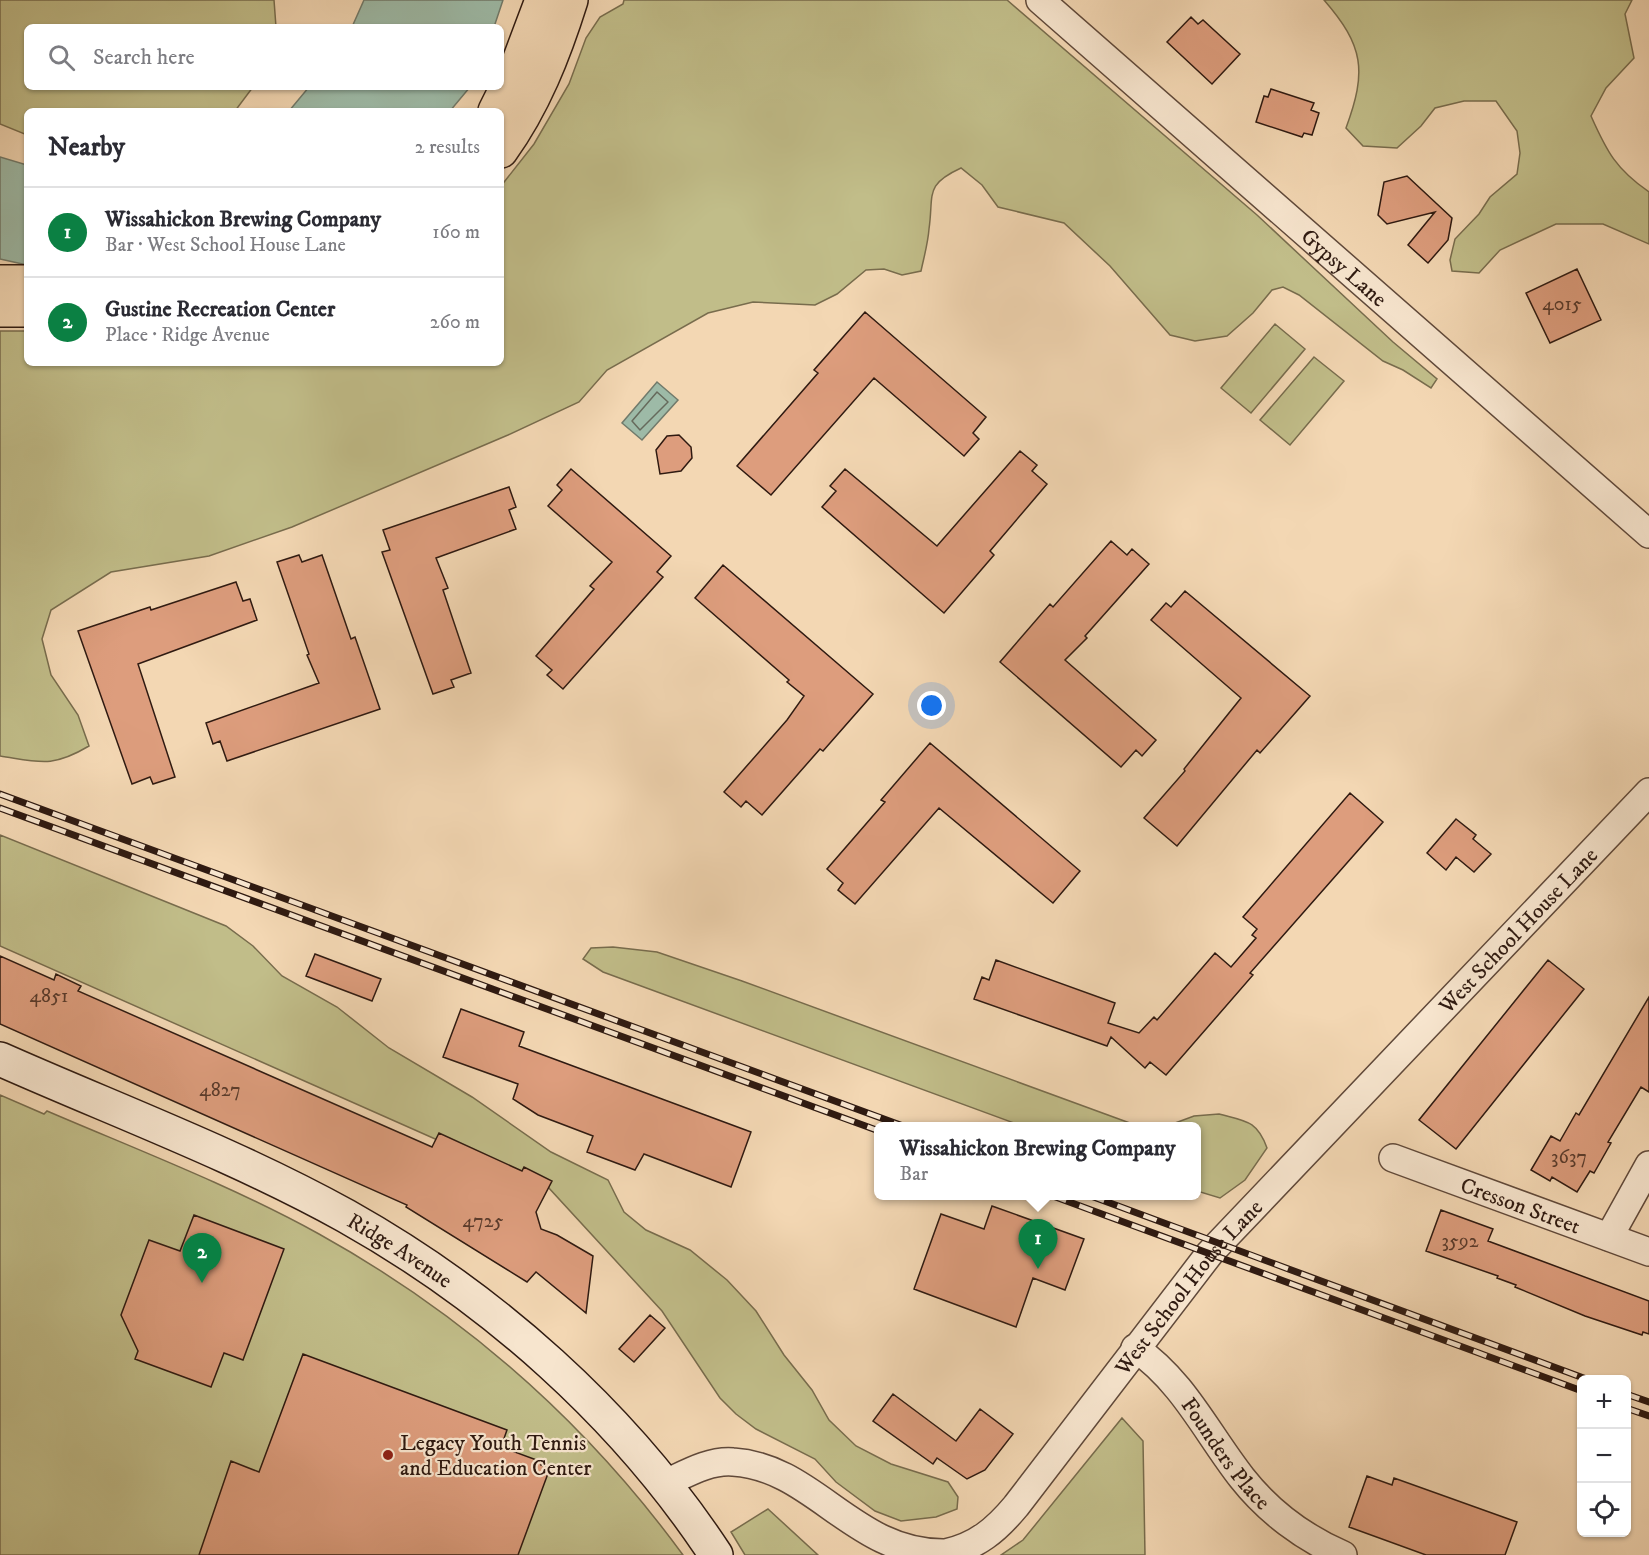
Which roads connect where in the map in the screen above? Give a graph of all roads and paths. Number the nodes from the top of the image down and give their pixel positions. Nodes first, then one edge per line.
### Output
1 (542, 0) edge
2 (571, 0) edge
3 (1040, 0) edge
4 (496, 108) edge
5 (504, 147) edge
6 (0, 282) edge
7 (24, 282) edge
8 (0, 310) edge
9 (24, 310) edge
10 (1649, 534) edge
11 (1649, 792) edge
12 (0, 1059) edge
13 (1393, 1158) dead end
14 (1649, 1165) edge
15 (1609, 1236) junction
16 (1649, 1252) edge
17 (1135, 1348) junction
18 (664, 1484) junction
19 (1330, 1553) edge
20 (716, 1555) edge

1 - 4 main road
2 - 5 main road
3 - 10 street, Gypsy Lane
6 - 7 main road
8 - 9 main road
11 - 17 street, West School House Lane
12 - 18 main road, Ridge Avenue
13 - 15 street, Cresson Street
14 - 15 street
15 - 16 street, Cresson Street
17 - 18 street, West School House Lane
17 - 19 street, Founders Place
18 - 20 main road, Ridge Avenue

